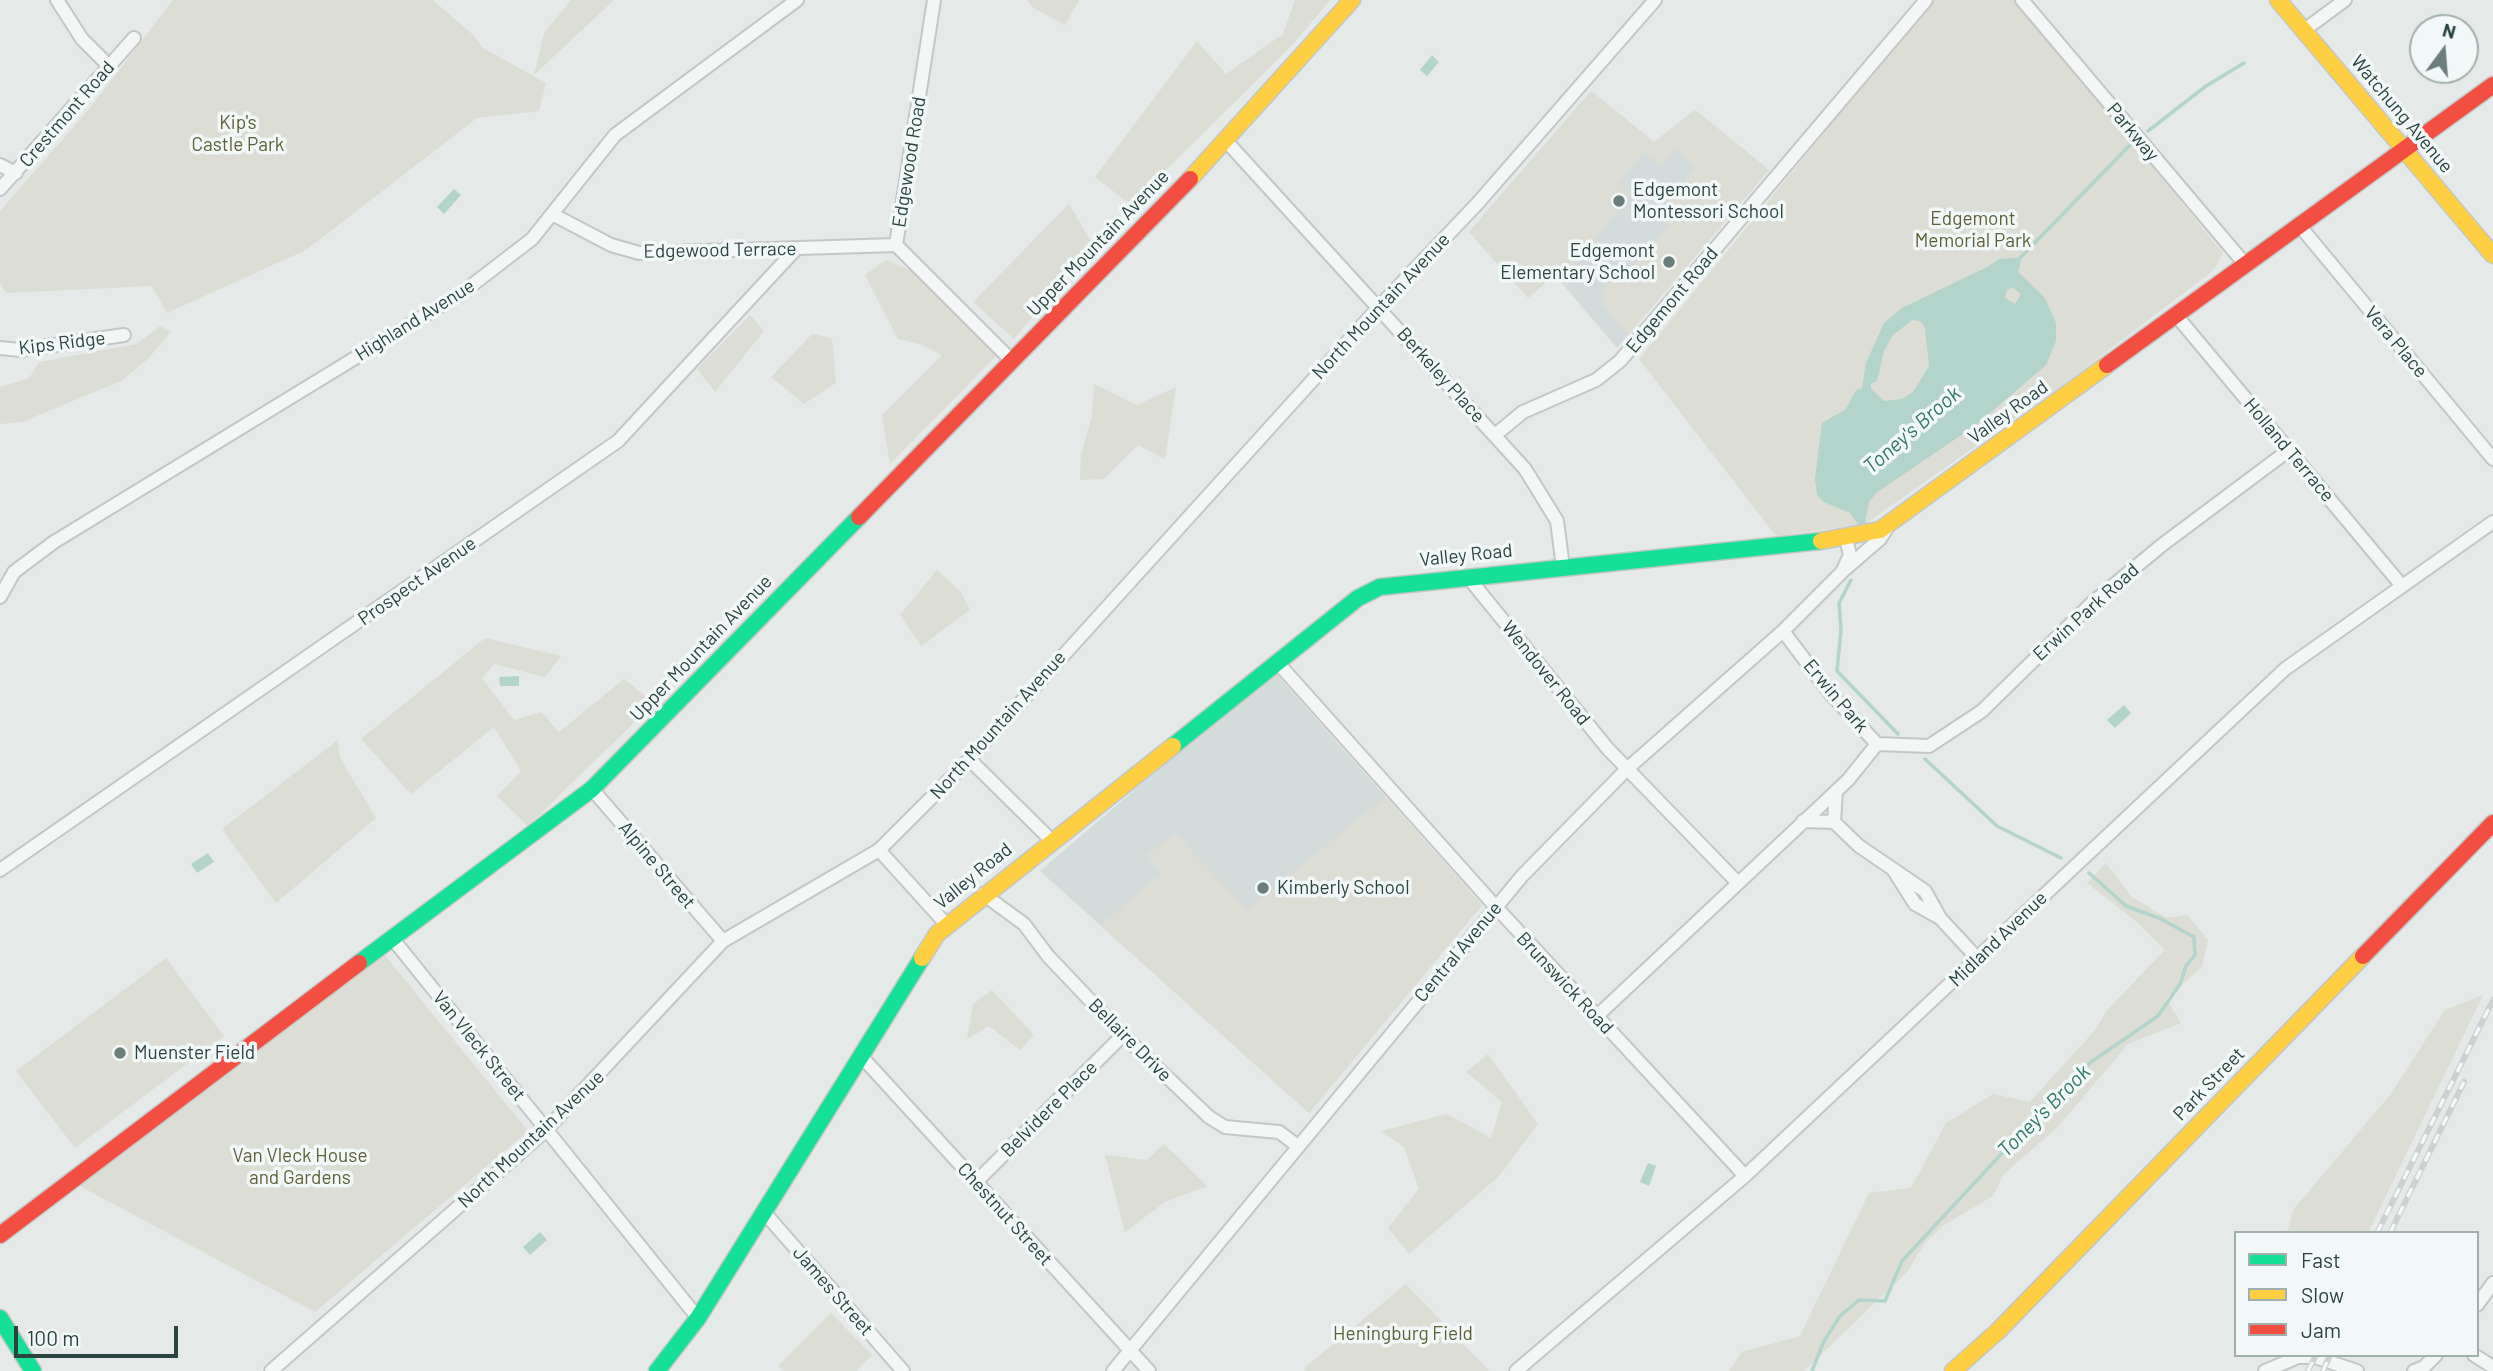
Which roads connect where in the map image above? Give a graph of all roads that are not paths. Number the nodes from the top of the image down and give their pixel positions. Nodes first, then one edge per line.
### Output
1 (57, 0) edge
2 (797, 0) edge
3 (934, 0) edge
4 (1352, 0) edge
5 (1655, 0) edge
6 (1926, 0) edge
7 (2022, 0) edge
8 (2278, 0) edge
9 (2344, 0) edge
10 (2303, 31) junction
11 (134, 38) dead end
12 (110, 66) junction
13 (2493, 85) edge
14 (1227, 142) junction
15 (2405, 148) junction
16 (0, 165) edge
17 (16, 173) junction
18 (0, 190) edge
19 (552, 214) junction
20 (2299, 225) junction
21 (896, 245) junction
22 (796, 249) junction
23 (2493, 256) edge
24 (2244, 263) junction
25 (1378, 307) junction
26 (2175, 314) junction
27 (124, 335) dead end
28 (0, 348) edge
29 (1012, 361) junction
30 (1495, 435) junction
31 (2289, 450) junction
32 (2493, 459) edge
33 (2493, 522) edge
34 (1888, 526) junction
35 (1846, 539) junction
36 (1563, 566) junction
37 (1843, 571) junction
38 (1467, 576) junction
39 (2402, 586) junction
40 (0, 597) edge
41 (1783, 631) junction
42 (1277, 662) junction
43 (1877, 744) junction
44 (969, 759) junction
45 (1627, 769) junction
46 (592, 789) junction
47 (1836, 791) junction
48 (1803, 821) junction
49 (1834, 822) junction
50 (2493, 823) edge
51 (1051, 840) junction
52 (879, 850) junction
53 (0, 870) edge
54 (1738, 883) junction
55 (984, 894) junction
56 (1495, 906) junction
57 (946, 924) junction
58 (392, 938) junction
59 (723, 941) junction
60 (1978, 959) junction
61 (1597, 1016) junction
62 (1123, 1035) junction
63 (861, 1056) junction
64 (546, 1130) junction
65 (1298, 1146) junction
66 (1745, 1176) junction
67 (976, 1182) junction
68 (763, 1210) junction
69 (0, 1236) edge
70 (2493, 1283) edge
71 (2479, 1302) edge
72 (0, 1318) edge
73 (698, 1318) junction
74 (1129, 1350) junction
75 (2434, 1357) edge
76 (2477, 1357) edge
77 (2493, 1367) edge
78 (2352, 1370) edge
79 (33, 1371) edge
80 (271, 1371) edge
81 (657, 1371) edge
82 (904, 1371) edge
83 (1113, 1371) edge
84 (1149, 1371) edge
85 (1516, 1371) edge
86 (1953, 1371) edge
87 (2265, 1371) edge
88 (2414, 1371) edge

1 - 12 street
2 - 19 street, Highland Avenue
3 - 21 street, Edgewood Road
4 - 14 street, Upper Mountain Avenue
5 - 25 street, North Mountain Avenue
6 - 30 street, Edgemont Road
7 - 24 street, Parkway
8 - 10 street, Watchung Avenue
9 - 10 street
10 - 15 street, Watchung Avenue
11 - 12 street, Crestmont Road
12 - 17 street, Crestmont Road
13 - 15 street, Valley Road
14 - 25 street, Berkeley Place
14 - 29 street, Upper Mountain Avenue
15 - 20 street, Valley Road
15 - 23 street, Watchung Avenue
16 - 17 street
17 - 18 street, Crestmont Road
19 - 22 street, Edgewood Terrace
19 - 40 street, Highland Avenue
20 - 24 street, Valley Road
20 - 32 street, Vera Place
21 - 22 street, Edgewood Terrace
21 - 29 street, Edgewood Road
22 - 53 street, Prospect Avenue
24 - 26 street, Valley Road
25 - 30 street, Berkeley Place
25 - 44 street, North Mountain Avenue
26 - 31 street, Holland Terrace
26 - 34 street, Valley Road
27 - 28 street, Kips Ridge
29 - 46 street, Upper Mountain Avenue
30 - 36 street, Berkeley Place
31 - 39 street, Holland Terrace
31 - 43 street, Erwin Park Road
33 - 39 street, Midland Avenue
34 - 35 street, Valley Road
34 - 37 street, Central Avenue
35 - 36 street, Valley Road
35 - 37 street
36 - 38 street, Valley Road
37 - 41 street, Central Avenue
38 - 42 street, Valley Road
38 - 45 street, Wendover Road
39 - 60 street, Midland Avenue
41 - 43 street, Erwin Park
41 - 45 street, Central Avenue
42 - 51 street, Valley Road
42 - 56 street, Brunswick Road
43 - 47 street, Erwin Park
44 - 51 street
44 - 52 street, North Mountain Avenue
45 - 54 street
45 - 56 street, Central Avenue
46 - 58 street, Upper Mountain Avenue
46 - 59 street, Alpine Street
47 - 48 street, Erwin Park
47 - 49 street
48 - 49 street
48 - 54 street, Erwin Park
49 - 60 street
50 - 86 street, Park Street
51 - 55 street, Valley Road
52 - 57 street
52 - 59 street, North Mountain Avenue
54 - 61 street, Erwin Park
55 - 57 street, Valley Road
55 - 62 street, Bellaire Drive
56 - 61 street, Brunswick Road
56 - 65 street, Central Avenue
57 - 63 street, Valley Road
58 - 64 street, Van Vleck Street
58 - 69 street, Upper Mountain Avenue
59 - 64 street, North Mountain Avenue
60 - 66 street, Midland Avenue
61 - 66 street, Brunswick Road
62 - 65 street, Bellaire Drive
62 - 67 street, Belvidere Place
63 - 67 street, Chestnut Street
63 - 68 street, Valley Road
64 - 73 street, Van Vleck Street
64 - 80 street, North Mountain Avenue
65 - 74 street, Central Avenue
66 - 85 street, Midland Avenue
67 - 74 street, Chestnut Street
68 - 73 street, Valley Road
68 - 82 street, James Street
70 - 71 street
72 - 79 street
73 - 81 street, Valley Road
74 - 83 street, Central Avenue
74 - 84 street, Chestnut Street
75 - 88 street
76 - 77 street
78 - 87 street

